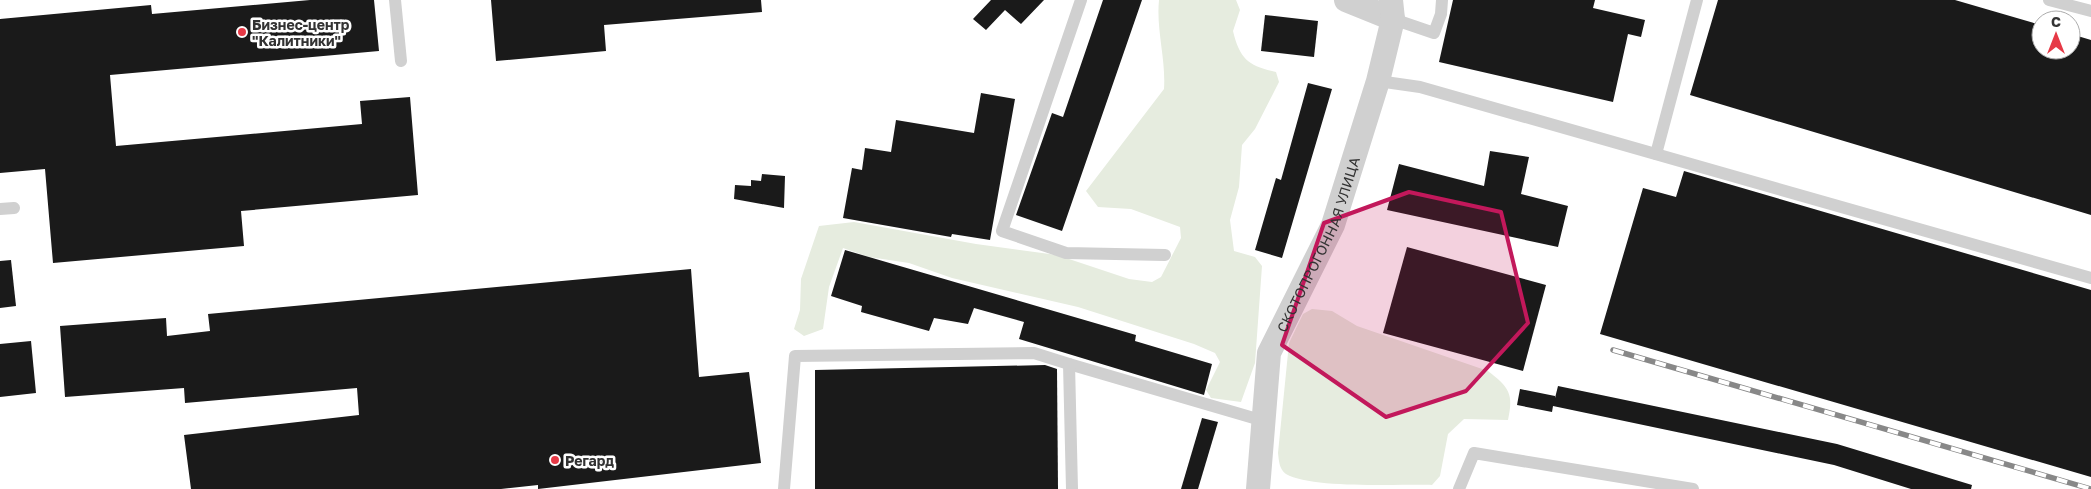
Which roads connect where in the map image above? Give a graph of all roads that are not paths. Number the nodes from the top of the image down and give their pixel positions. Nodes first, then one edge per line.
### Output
1 (395, 0) edge
2 (1081, 0) edge
3 (1346, 0) edge
4 (1442, 0) edge
5 (1697, 0) edge
6 (2049, 0) edge
7 (1392, 9) edge
8 (2091, 11) edge
9 (401, 61) dead end
10 (1378, 81) junction
11 (1656, 154) junction
12 (14, 208) dead end
13 (0, 209) edge
14 (1165, 255) dead end
15 (2091, 278) edge
16 (1069, 364) junction
17 (1264, 421) junction
18 (778, 489) edge
19 (784, 489) edge
20 (1072, 489) edge
21 (1258, 489) edge
22 (1459, 489) edge
23 (1693, 489) edge

1 - 9 lane
2 - 14 lane
3 - 7 street
4 - 7 lane
5 - 11 lane
6 - 8 lane
7 - 10 street, СКОТОПРОГОННАЯ УЛИЦА
10 - 11 lane
10 - 17 street, СКОТОПРОГОННАЯ УЛИЦА
11 - 15 lane
12 - 13 lane
16 - 17 lane
16 - 19 lane
16 - 20 lane
17 - 21 street, СКОТОПРОГОННАЯ УЛИЦА
18 - 19 lane
22 - 23 lane

